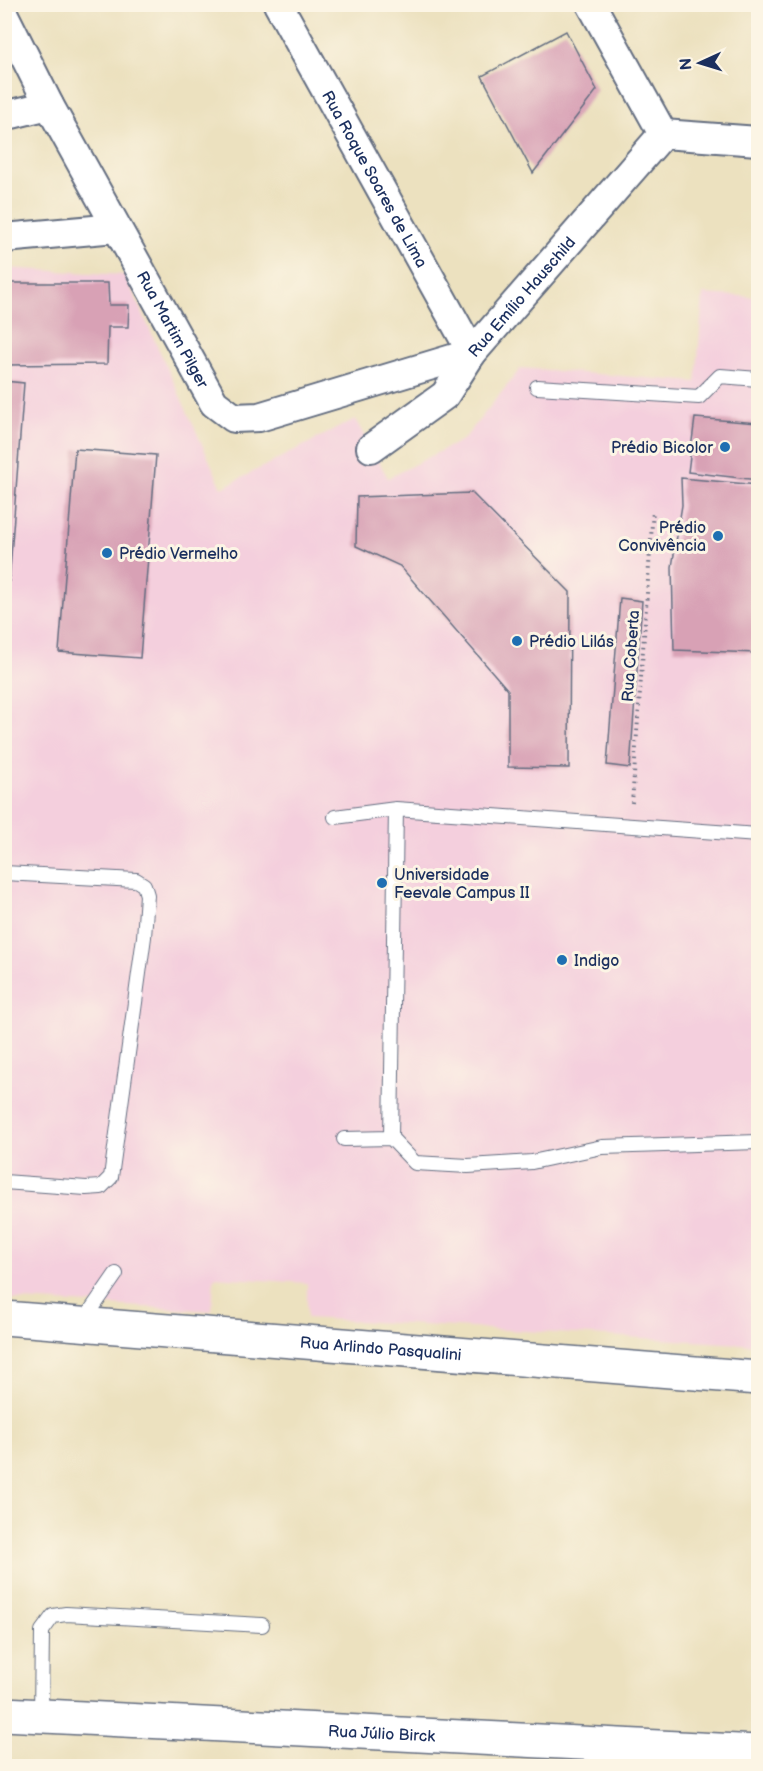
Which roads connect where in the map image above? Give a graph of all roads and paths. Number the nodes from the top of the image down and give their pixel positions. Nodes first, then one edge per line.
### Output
1 (278, 4) edge
2 (591, 4) edge
3 (4, 15) edge
4 (49, 105) junction
5 (4, 116) edge
6 (663, 134) junction
7 (759, 141) edge
8 (116, 228) junction
9 (4, 238) edge
10 (472, 353) junction
11 (759, 379) edge
12 (537, 387) dead end
13 (371, 448) dead end
14 (653, 510) dead end
15 (632, 803) dead end
16 (396, 809) junction
17 (335, 817) dead end
18 (759, 835) edge
19 (4, 873) edge
20 (391, 1138) junction
21 (344, 1139) dead end
22 (759, 1142) edge
23 (4, 1182) edge
24 (116, 1274) dead end
25 (4, 1318) edge
26 (82, 1323) junction
27 (759, 1378) edge
28 (262, 1625) dead end
29 (4, 1714) edge
30 (41, 1716) junction
31 (759, 1752) edge

1 - 10 street, Rua Roque Soares de Lima
2 - 6 street
3 - 4 street, Rua Martim Pilger
4 - 5 street
4 - 8 street, Rua Martim Pilger
6 - 7 street
6 - 10 street, Rua Emílio Hauschild
8 - 9 street
8 - 10 street, Rua Martim Pilger
10 - 13 street, Rua Emílio Hauschild
11 - 12 lane
14 - 15 path, Rua Coberta
16 - 17 lane
16 - 18 lane
16 - 20 lane
19 - 23 lane
20 - 21 lane
20 - 22 lane
24 - 26 lane
25 - 26 street, Rua Arlindo Pasqualini
26 - 27 street, Rua Arlindo Pasqualini
28 - 30 lane
29 - 30 street, Rua Júlio Birck
30 - 31 street, Rua Júlio Birck

